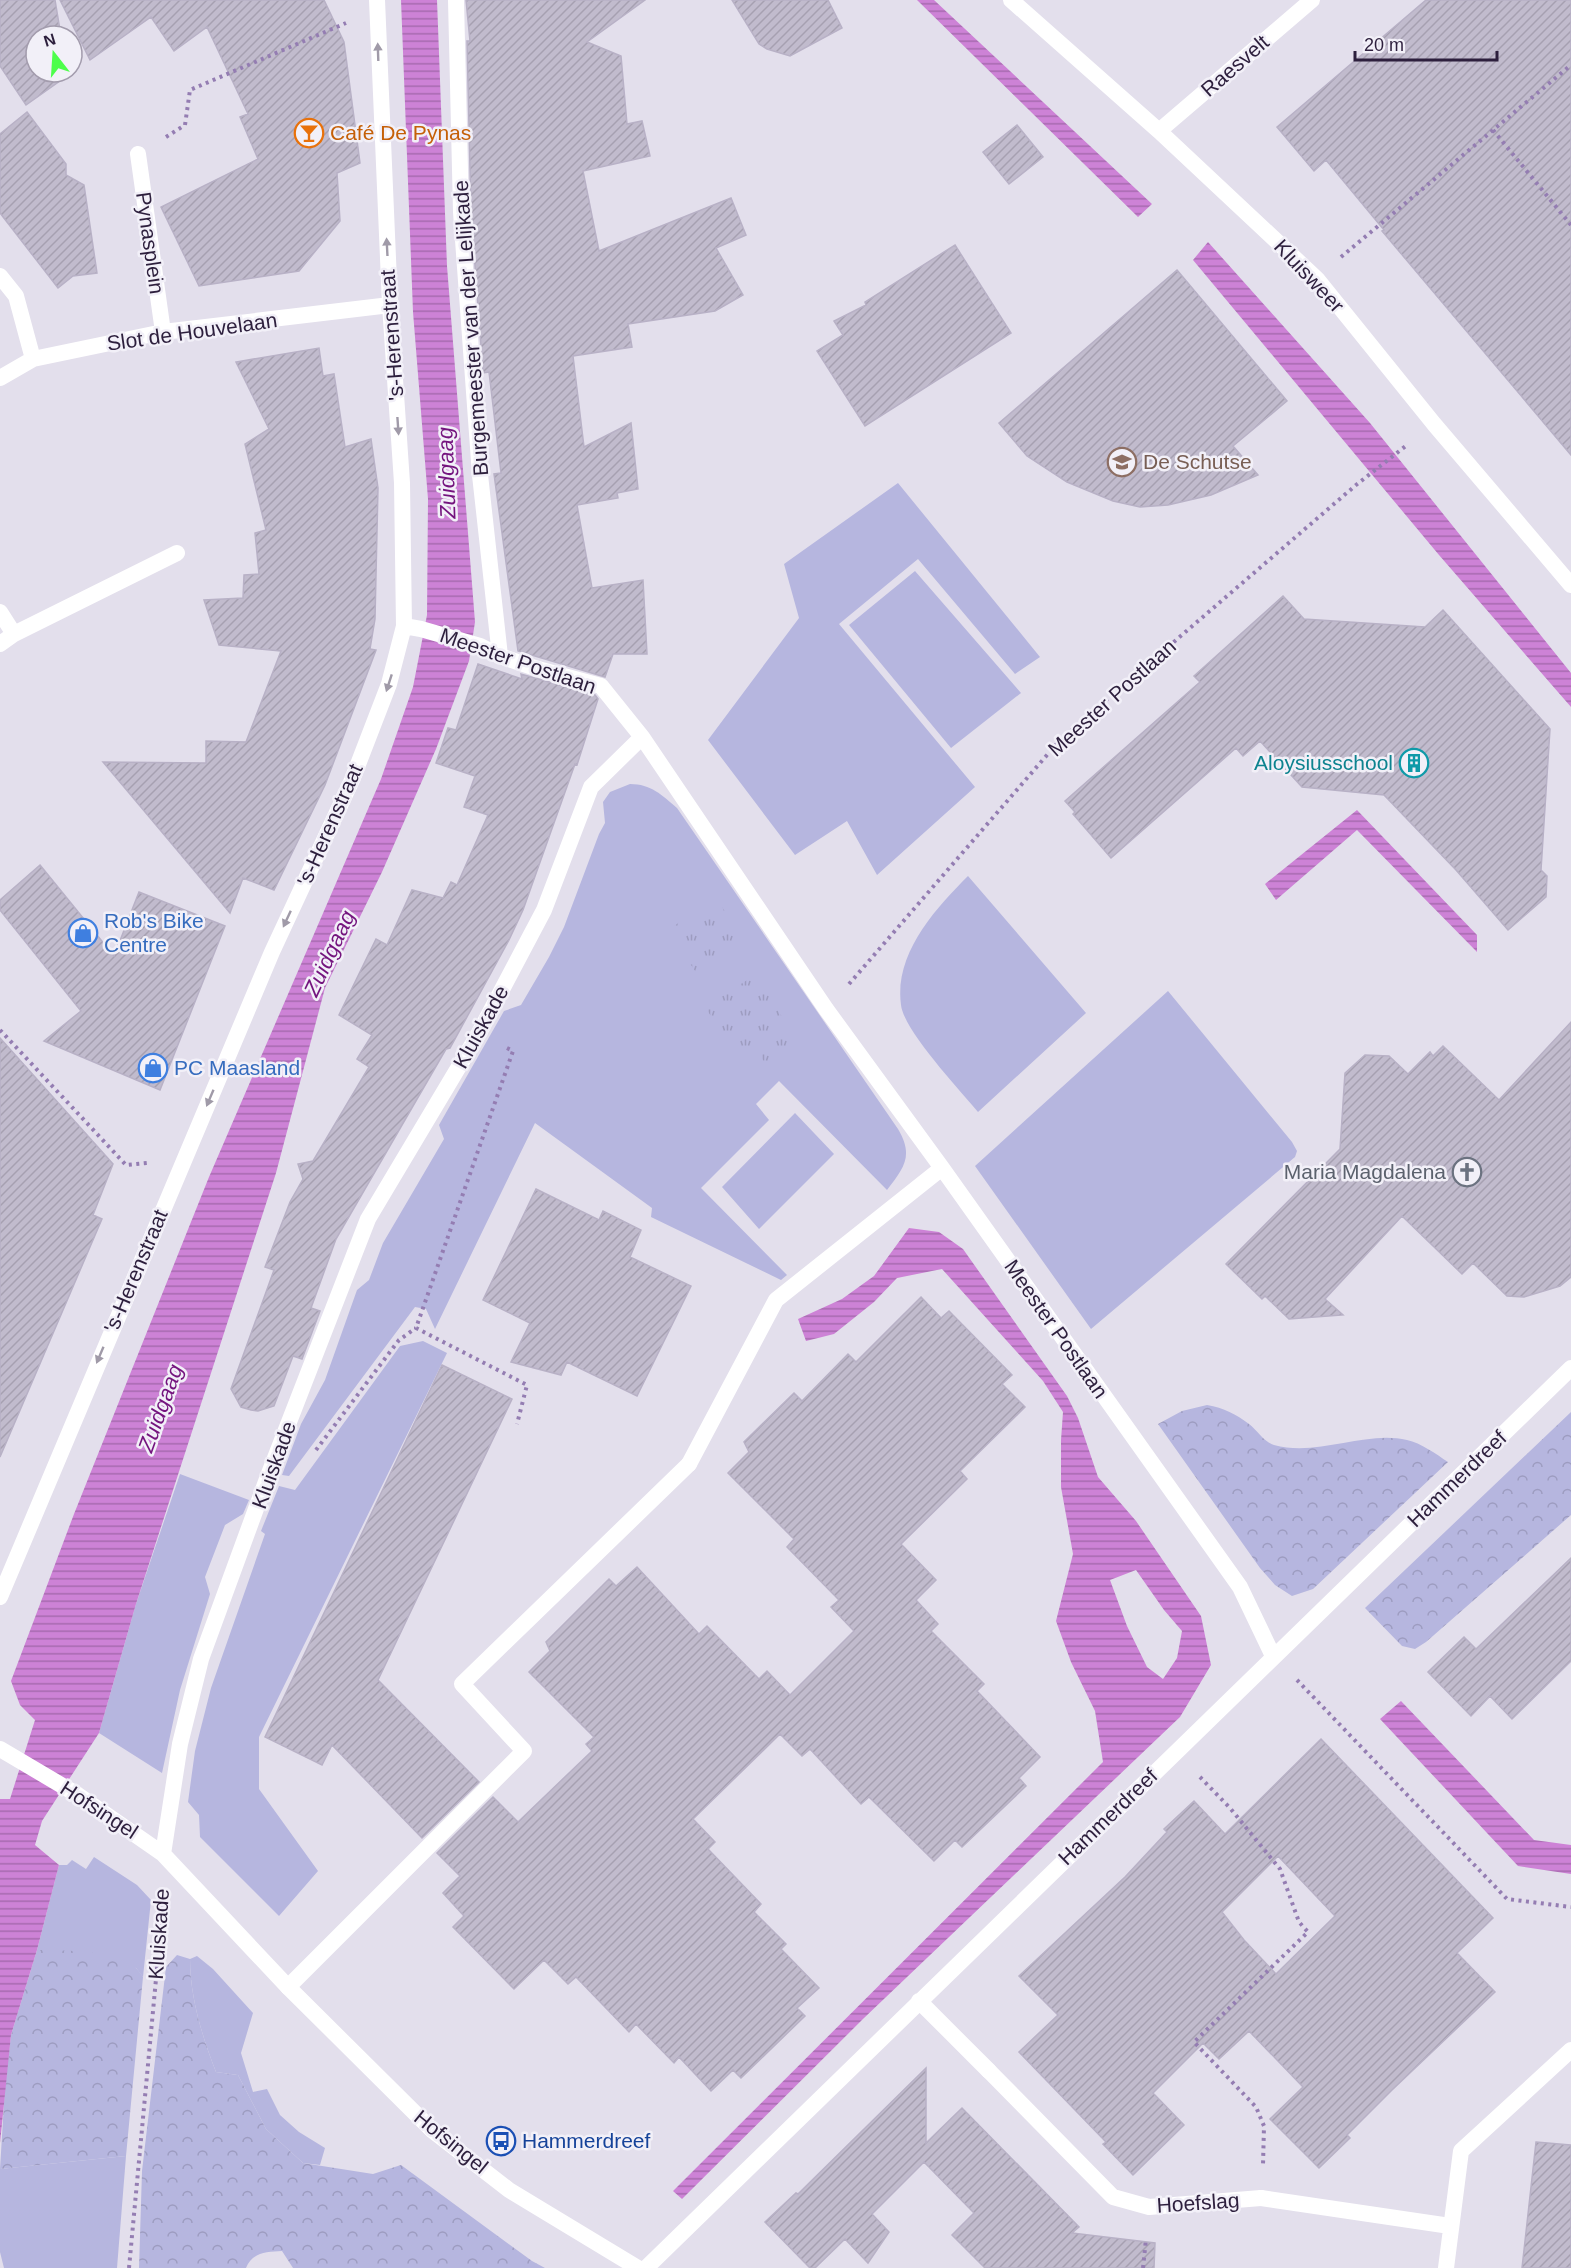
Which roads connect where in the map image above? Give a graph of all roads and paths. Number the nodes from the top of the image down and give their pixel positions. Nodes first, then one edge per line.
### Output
1 (456, 0) edge
2 (1011, 0) edge
3 (1312, 0) edge
4 (377, 5) edge
5 (1571, 65) edge
6 (1493, 130) junction
7 (1159, 131) junction
8 (138, 154) joint
9 (1571, 225) edge
10 (0, 276) edge
11 (1317, 279) junction
12 (390, 305) junction
13 (163, 332) junction
14 (33, 359) junction
15 (0, 378) edge
16 (1434, 424) junction
17 (177, 553) dead end
18 (1571, 585) edge
19 (0, 612) edge
20 (412, 627) junction
21 (14, 634) junction
22 (0, 644) edge
23 (500, 656) junction
24 (642, 737) junction
25 (826, 1009) junction
26 (0, 1030) edge
27 (513, 1051) dead end
28 (185, 1157) junction
29 (942, 1168) junction
30 (416, 1328) junction
31 (1571, 1368) edge
32 (517, 1424) dead end
33 (314, 1453) dead end
34 (0, 1597) edge
35 (1273, 1656) junction
36 (0, 1749) edge
37 (1174, 1752) junction
38 (163, 1854) junction
39 (1571, 1907) edge
40 (288, 1987) junction
41 (920, 2001) junction
42 (1571, 2050) edge
43 (1262, 2198) junction
44 (1450, 2226) junction
45 (129, 2268) edge
46 (638, 2268) edge
47 (646, 2268) edge
48 (1446, 2268) edge

1 - 23 street, Burgemeester van der Lelijkade
2 - 7 street, Kluisweer
3 - 7 street, Raesvelt
4 - 8 path
12 -> 4 street, 's-Herenstraat
5 - 6 path
6 - 9 path
6 - 11 path
7 - 11 street, Kluisweer
8 - 13 street, Pynasplein
10 - 14 street
11 - 16 street, Kluisweer
12 - 13 street, Slot de Houvelaan
12 -> 20 street, 's-Herenstraat
13 - 14 street, Slot de Houvelaan
14 - 15 street, Slot de Houvelaan
16 - 18 street, Kluisweer
16 - 25 path, Meester Postlaan
17 - 21 street
19 - 21 street
20 - 23 street, Meester Postlaan
20 -> 28 street, 's-Herenstraat
21 - 22 street
23 - 24 street, Meester Postlaan
24 - 25 street, Meester Postlaan
24 - 38 street, Kluiskade
25 - 29 street, Meester Postlaan
26 - 28 path
27 - 30 path
28 -> 34 street, 's-Herenstraat
29 - 35 street, Meester Postlaan
29 - 40 street
30 - 32 path
30 - 33 path
31 - 35 street, Hammerdreef
35 - 37 street, Hammerdreef
35 - 39 path
36 - 38 street, Hofsingel
37 - 41 street, Hammerdreef
37 - 43 path
38 - 40 street, Hofsingel
38 - 45 path, Kluiskade
40 - 46 street, Hofsingel
41 - 43 street, Hoefslag
41 - 47 street, Hammerdreef
42 - 44 street
43 - 44 street, Hoefslag
44 - 48 street

